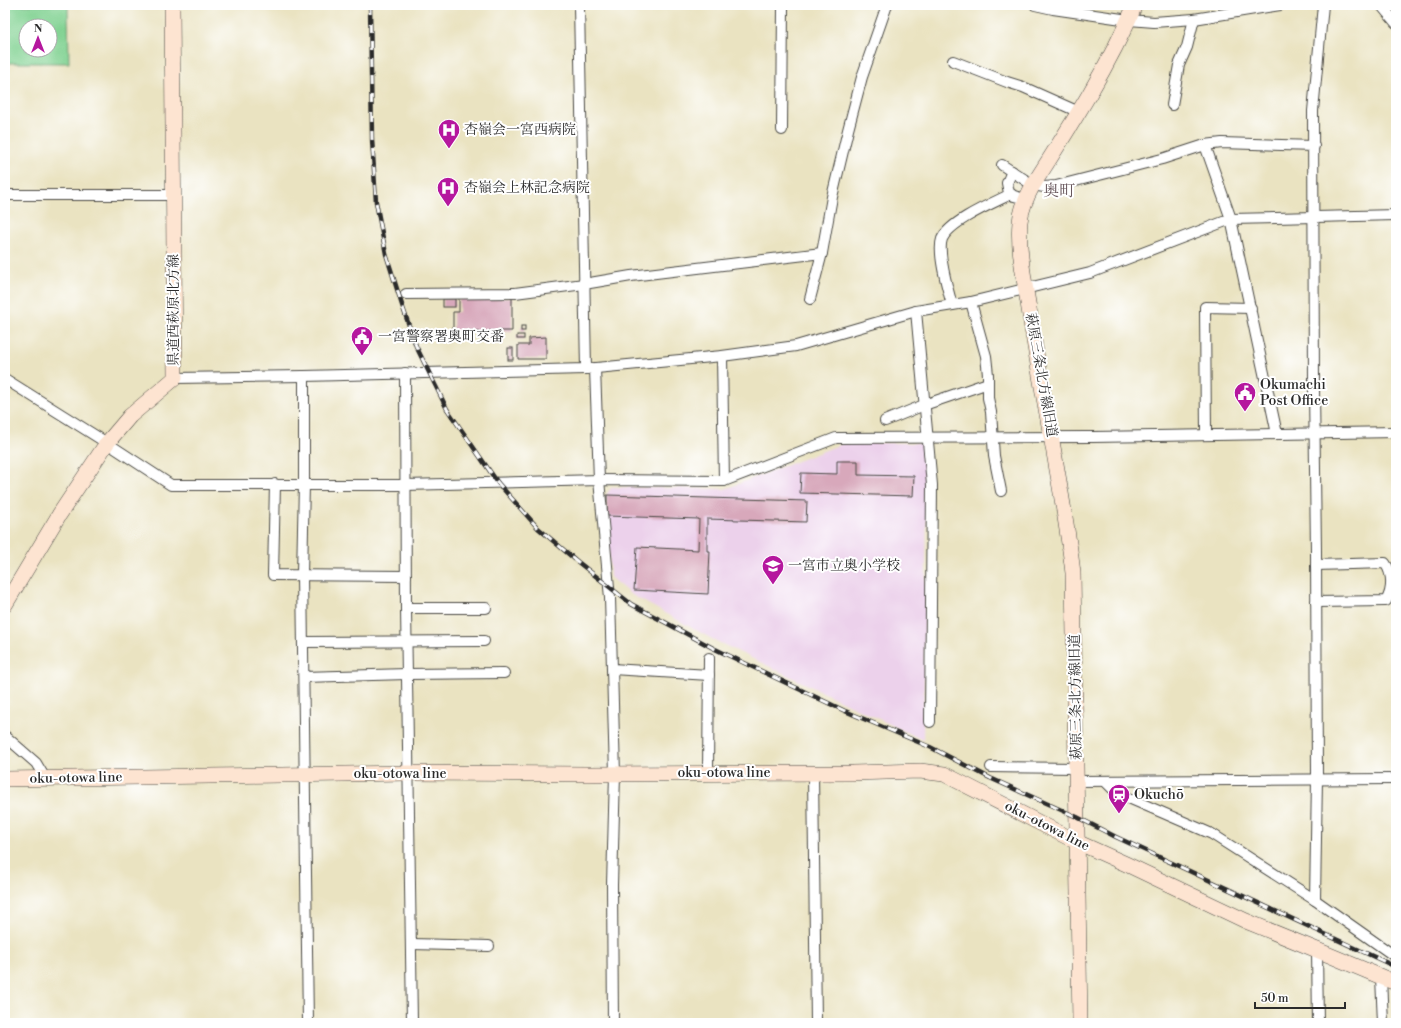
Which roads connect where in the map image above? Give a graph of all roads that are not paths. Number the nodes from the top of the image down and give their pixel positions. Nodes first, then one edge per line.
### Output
1 (172, 5) edge
2 (579, 5) edge
3 (783, 5) edge
4 (887, 5) edge
5 (1035, 5) edge
6 (1135, 5) edge
7 (1280, 5) edge
8 (1323, 5) edge
9 (1381, 5) edge
10 (1223, 9) edge
11 (1194, 18) junction
12 (1129, 20) junction
13 (1396, 24) edge
14 (953, 61) dead end
15 (1172, 105) dead end
16 (1079, 112) junction
17 (782, 130) dead end
18 (1205, 145) junction
19 (1314, 146) junction
20 (1002, 165) dead end
21 (1012, 171) junction
22 (1033, 185) junction
23 (1010, 194) junction
24 (5, 195) edge
25 (174, 195) junction
26 (1026, 199) junction
27 (1396, 215) edge
28 (1313, 217) junction
29 (1232, 219) junction
30 (822, 254) junction
31 (584, 284) junction
32 (1026, 289) junction
33 (406, 294) dead end
34 (810, 300) dead end
35 (970, 302) junction
36 (952, 305) junction
37 (1251, 308) junction
38 (916, 311) junction
39 (722, 356) junction
40 (591, 368) junction
41 (405, 373) junction
42 (304, 376) junction
43 (175, 378) junction
44 (5, 379) edge
45 (988, 383) junction
46 (924, 405) junction
47 (885, 422) dead end
48 (1396, 432) edge
49 (1315, 433) junction
50 (1206, 434) junction
51 (1277, 434) junction
52 (1051, 437) junction
53 (928, 438) junction
54 (993, 438) junction
55 (107, 443) junction
56 (599, 480) junction
57 (724, 481) junction
58 (275, 484) junction
59 (304, 484) junction
60 (405, 485) junction
61 (1001, 491) dead end
62 (1316, 565) junction
63 (302, 575) junction
64 (406, 576) junction
65 (1316, 602) junction
66 (5, 605) edge
67 (406, 608) junction
68 (486, 608) dead end
69 (407, 641) junction
70 (484, 641) dead end
71 (303, 642) junction
72 (709, 658) dead end
73 (612, 669) junction
74 (504, 672) dead end
75 (407, 674) junction
76 (709, 675) junction
77 (304, 677) junction
78 (930, 722) dead end
79 (5, 736) edge
80 (991, 767) dead end
81 (409, 773) junction
82 (708, 773) junction
83 (813, 773) junction
84 (615, 774) junction
85 (1076, 774) junction
86 (305, 775) junction
87 (45, 778) junction
88 (1317, 778) junction
89 (5, 779) edge
90 (1396, 779) edge
91 (1105, 780) junction
92 (1077, 842) junction
93 (1315, 900) junction
94 (412, 944) junction
95 (489, 946) dead end
96 (1317, 950) junction
97 (1396, 957) edge
98 (1381, 977) junction
99 (1396, 983) edge
100 (308, 1023) edge
101 (412, 1023) edge
102 (613, 1023) edge
103 (816, 1023) edge
104 (1080, 1023) edge
105 (1318, 1023) edge
106 (1383, 1023) edge

1 - 25 main road, 県道西萩原北方線
2 - 31 street
3 - 17 street
4 - 30 street
5 - 12 street
6 - 12 main road, 萩原三条北方線旧道
7 - 10 street
8 - 19 street
9 - 13 street
10 - 11 street
11 - 12 street
11 - 15 street
12 - 16 main road, 萩原三条北方線旧道
14 - 16 street
16 - 22 main road, 萩原三条北方線旧道
18 - 19 street
18 - 22 street
18 - 29 street
19 - 28 street
20 - 21 street
21 - 22 street
21 - 23 street
22 - 26 main road, 萩原三条北方線旧道
23 - 26 street
23 - 36 street
24 - 25 street
25 - 43 main road, 県道西萩原北方線
26 - 32 main road, 萩原三条北方線旧道
27 - 28 street
28 - 29 street
28 - 49 street
29 - 32 street
29 - 37 street
30 - 31 street
30 - 34 street
31 - 33 street
31 - 40 street
32 - 35 street
32 - 52 main road, 萩原三条北方線旧道
35 - 36 street
35 - 45 street
36 - 38 street
37 - 50 street
37 - 51 street
38 - 39 street
38 - 46 street
39 - 40 street
39 - 57 street
40 - 41 street
40 - 56 street
41 - 42 street
41 - 60 street
42 - 43 street
42 - 59 street
43 - 55 main road, 県道西萩原北方線
44 - 55 street
45 - 46 street
45 - 54 street
46 - 47 street
46 - 53 street
48 - 49 street
49 - 51 street
49 - 62 street
50 - 51 street
50 - 52 street
52 - 54 street
52 - 85 main road, 萩原三条北方線旧道
53 - 54 street
53 - 57 street
53 - 78 street
54 - 61 street
55 - 58 street
55 - 66 main road, 県道西萩原北方線
56 - 57 street
56 - 60 street
56 - 73 street
58 - 59 street
58 - 63 street
59 - 60 street
59 - 63 street
60 - 64 street
62 - 65 street
62 - 65 street
63 - 64 street
63 - 71 street
64 - 67 street
65 - 88 street
67 - 68 street
67 - 69 street
69 - 70 street
69 - 71 street
69 - 75 street
71 - 77 street
72 - 76 street
73 - 76 street
73 - 84 street
74 - 75 street
75 - 77 street
75 - 81 street
76 - 82 street
77 - 86 street
79 - 87 street
80 - 85 street
81 - 84 main road, oku-otowa line
81 - 86 main road, oku-otowa line
81 - 94 street
82 - 83 main road, oku-otowa line
82 - 84 main road, oku-otowa line
83 - 92 main road, oku-otowa line
83 - 103 street
84 - 102 street
85 - 91 street
85 - 92 main road, 萩原三条北方線旧道
86 - 87 main road, oku-otowa line
86 - 100 street
87 - 89 main road, oku-otowa line
88 - 90 street
88 - 91 street
88 - 93 street
91 - 93 street
92 - 96 main road, oku-otowa line
92 - 104 main road, 萩原三条北方線旧道
93 - 97 street
94 - 95 street
94 - 101 street
96 - 98 main road, oku-otowa line
96 - 105 street
98 - 99 main road, oku-otowa line
98 - 106 street

